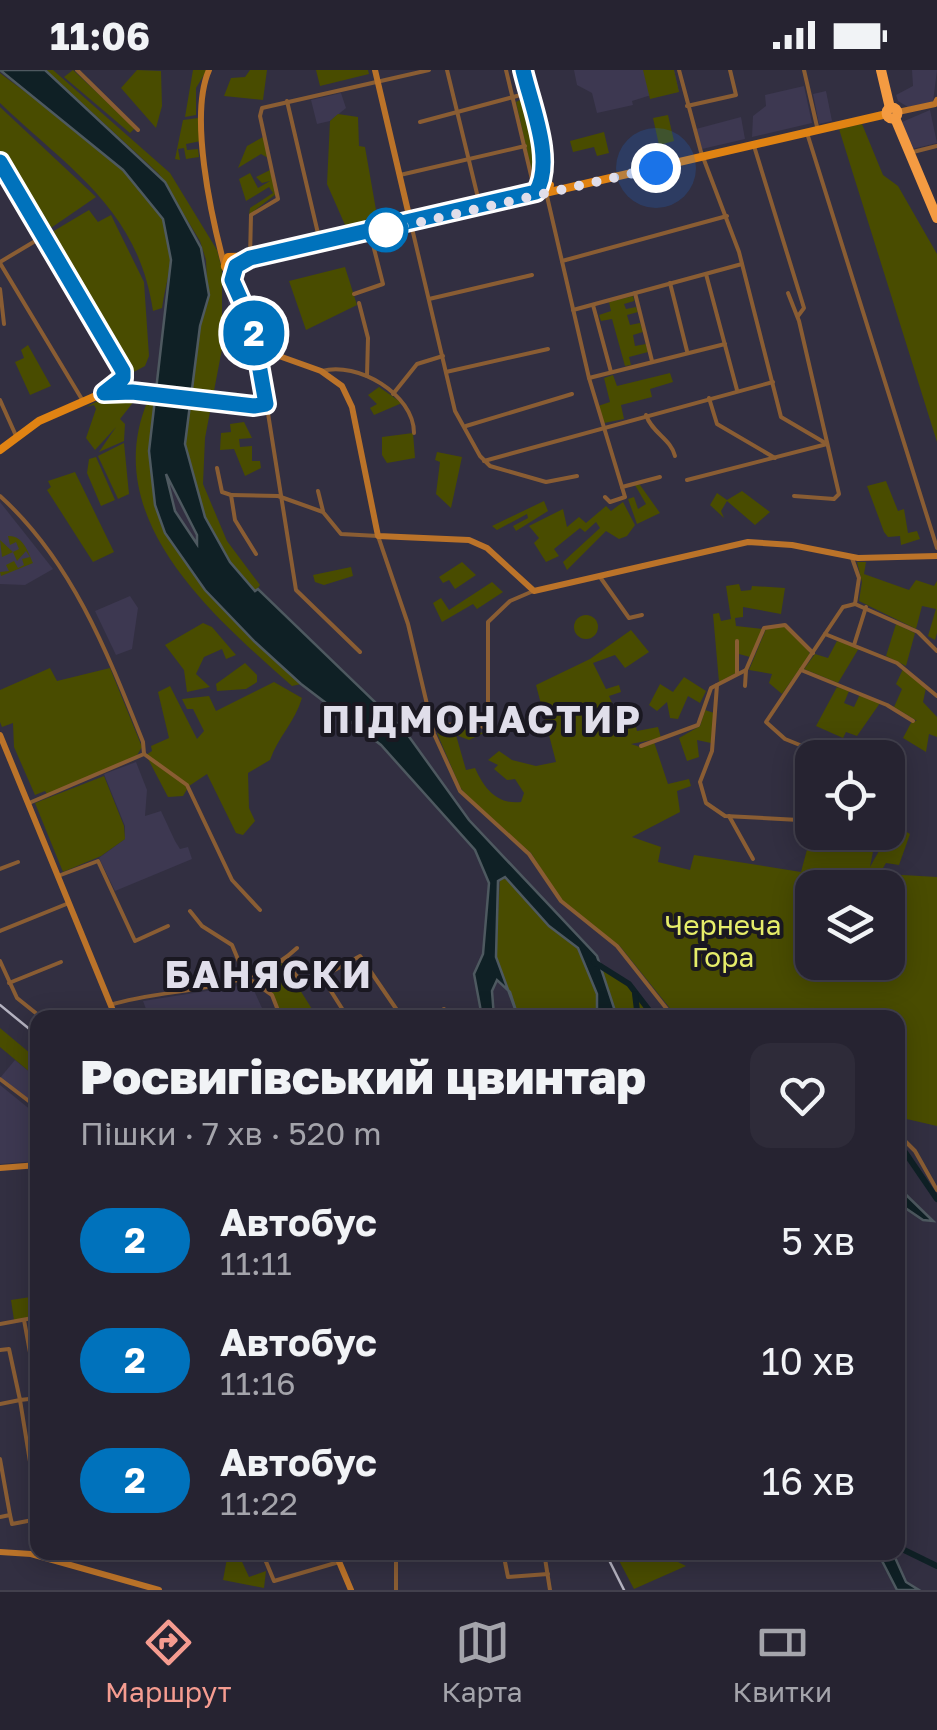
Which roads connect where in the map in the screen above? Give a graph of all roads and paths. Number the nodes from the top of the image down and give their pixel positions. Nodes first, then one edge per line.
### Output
1 (76, 70) edge
2 (209, 70) edge
3 (376, 70) edge
4 (429, 70) edge
5 (447, 70) edge
6 (506, 70) edge
7 (522, 70) edge
8 (679, 70) edge
9 (730, 70) edge
10 (804, 70) edge
11 (881, 70) edge
12 (378, 81) junction
13 (528, 93) junction
14 (289, 100) junction
15 (513, 100) junction
16 (936, 102) edge
17 (687, 106) junction
18 (891, 111) junction
19 (458, 114) junction
20 (420, 122) dead end
21 (138, 130) dead end
22 (818, 131) junction
23 (806, 134) junction
24 (524, 146) junction
25 (754, 146) junction
26 (937, 146) edge
27 (908, 154) junction
28 (703, 157) junction
29 (468, 160) junction
30 (0, 162) edge
31 (400, 174) junction
32 (543, 189) junction
33 (480, 208) junction
34 (726, 216) junction
35 (937, 218) edge
36 (411, 224) junction
37 (370, 233) junction
38 (42, 237) junction
39 (320, 244) junction
40 (250, 258) junction
41 (229, 261) junction
42 (560, 262) junction
43 (0, 263) edge
44 (742, 264) junction
45 (706, 274) junction
46 (532, 276) dead end
47 (670, 283) junction
48 (0, 289) edge
49 (634, 293) junction
50 (788, 293) dead end
51 (354, 294) dead end
52 (429, 299) junction
53 (360, 303) dead end
54 (593, 304) junction
55 (572, 310) junction
56 (801, 313) junction
57 (4, 324) dead end
58 (255, 336) junction
59 (725, 344) junction
60 (548, 349) dead end
61 (688, 354) junction
62 (443, 356) junction
63 (652, 362) junction
64 (322, 371) junction
65 (446, 372) junction
66 (611, 372) junction
67 (367, 376) junction
68 (589, 378) junction
69 (773, 382) junction
70 (737, 391) junction
71 (104, 393) junction
72 (393, 394) junction
73 (572, 394) dead end
74 (709, 398) junction
75 (0, 400) edge
76 (82, 401) junction
77 (266, 404) junction
78 (646, 414) junction
79 (466, 426) junction
80 (605, 427) junction
81 (414, 433) dead end
82 (17, 438) junction
83 (828, 444) junction
84 (0, 450) edge
85 (675, 456) dead end
86 (775, 458) junction
87 (484, 461) junction
88 (217, 468) dead end
89 (577, 476) dead end
90 (660, 476) dead end
91 (687, 480) dead end
92 (622, 487) junction
93 (318, 491) dead end
94 (231, 495) junction
95 (0, 496) edge
96 (794, 496) dead end
97 (605, 497) dead end
98 (280, 498) junction
99 (323, 512) junction
100 (378, 536) junction
101 (937, 548) edge
102 (256, 554) dead end
103 (937, 556) edge
104 (852, 558) junction
105 (600, 577) junction
106 (534, 590) junction
107 (855, 604) junction
108 (866, 607) junction
109 (642, 616) dead end
110 (824, 634) junction
111 (737, 641) dead end
112 (854, 645) junction
113 (937, 651) edge
114 (360, 652) dead end
115 (813, 653) junction
116 (746, 670) junction
117 (801, 670) junction
118 (738, 674) junction
119 (716, 685) junction
120 (745, 686) dead end
121 (937, 696) edge
122 (432, 714) junction
123 (913, 720) dead end
124 (0, 735) edge
125 (795, 743) edge
126 (641, 746) dead end
127 (144, 754) junction
128 (28, 804) junction
129 (729, 816) junction
130 (795, 820) edge
131 (754, 859) dead end
132 (18, 862) dead end
133 (0, 869) edge
134 (58, 876) junction
135 (69, 902) junction
136 (260, 910) dead end
137 (190, 911) dead end
138 (168, 926) dead end
139 (0, 931) edge
140 (296, 948) dead end
141 (0, 961) edge
142 (283, 961) junction
143 (61, 962) dead end
144 (245, 976) junction
145 (322, 977) junction
146 (9, 983) junction
147 (110, 1005) junction
148 (32, 1010) edge
149 (112, 1010) edge
150 (278, 1010) edge
151 (343, 1010) edge
152 (398, 1010) edge
153 (668, 1010) edge
154 (0, 1079) edge
155 (30, 1102) edge
156 (905, 1141) edge
157 (30, 1166) edge
158 (0, 1168) edge
159 (937, 1190) edge
160 (30, 1319) edge
161 (24, 1320) junction
162 (0, 1324) edge
163 (30, 1346) edge
164 (0, 1350) edge
165 (30, 1398) edge
166 (20, 1400) junction
167 (0, 1404) edge
168 (30, 1449) edge
169 (0, 1459) edge
170 (10, 1516) junction
171 (0, 1517) edge
172 (30, 1521) edge
173 (0, 1552) edge
174 (30, 1554) edge
175 (50, 1560) edge
176 (69, 1560) edge
177 (265, 1560) edge
178 (396, 1560) edge
179 (504, 1560) edge
180 (545, 1560) edge
181 (339, 1562) joint
182 (70, 1566) junction
183 (548, 1574) junction
184 (159, 1590) edge
185 (351, 1590) edge
186 (396, 1590) edge
187 (550, 1590) edge

1 - 21 street
2 - 41 street
3 - 12 street
4 - 12 street
5 - 19 street
6 - 15 street
7 - 13 street
8 - 17 street
9 - 17 street
10 - 22 street
11 - 18 highway
12 - 14 street
12 - 31 street
13 - 15 street
13 - 32 street
14 - 39 street
14 - 40 street
15 - 19 street
15 - 24 street
16 - 18 street
17 - 28 street
18 - 22 main road
18 - 27 highway
19 - 20 street
19 - 29 street
22 - 23 main road
23 - 25 main road
23 - 101 street
24 - 29 street
24 - 32 street
25 - 28 main road
25 - 56 street
26 - 27 street
27 - 35 highway
28 - 32 main road
28 - 34 street
29 - 31 street
29 - 33 street
30 - 38 street
31 - 36 street
32 - 33 main road
32 - 42 street
33 - 36 main road
34 - 42 street
34 - 44 street
36 - 37 main road
36 - 52 street
37 - 39 main road
37 - 51 street
38 - 43 street
38 - 71 street
39 - 40 main road
40 - 41 main road
41 - 58 main road
42 - 55 street
43 - 76 street
44 - 45 street
44 - 69 street
45 - 47 street
45 - 59 street
46 - 52 street
47 - 49 street
47 - 61 street
48 - 57 street
49 - 54 street
49 - 63 street
50 - 56 street
52 - 62 street
53 - 67 street
54 - 55 street
54 - 66 street
55 - 68 street
56 - 83 street
58 - 64 street
58 - 77 main road
59 - 61 street
59 - 70 street
60 - 65 street
61 - 63 street
62 - 65 street
62 - 72 street
63 - 66 street
64 - 67 street
64 - 100 street
65 - 79 street
66 - 68 street
67 - 72 street
68 - 80 street
69 - 70 street
69 - 83 street
70 - 74 street
71 - 76 main road
71 - 77 main road
72 - 81 street
73 - 79 street
74 - 78 street
74 - 86 street
75 - 82 street
76 - 82 main road
77 - 98 street
78 - 80 street
78 - 85 street
79 - 87 street
80 - 87 street
80 - 92 street
82 - 84 main road
83 - 86 street
83 - 96 street
86 - 91 street
87 - 89 street
88 - 94 street
90 - 92 street
92 - 97 street
93 - 99 street
94 - 98 street
94 - 102 street
95 - 127 street
98 - 99 street
98 - 114 street
99 - 100 street
100 - 106 street
100 - 122 street
103 - 104 street
104 - 105 street
104 - 107 street
105 - 106 street
105 - 109 street
106 - 122 street
107 - 108 street
107 - 110 street
108 - 112 street
108 - 113 street
110 - 112 street
110 - 115 street
111 - 118 street
112 - 121 street
115 - 116 street
115 - 117 street
116 - 118 street
116 - 120 street
117 - 123 street
117 - 125 street
118 - 119 street
119 - 126 street
119 - 129 street
122 - 153 street
124 - 128 street
127 - 128 street
127 - 136 street
128 - 134 street
129 - 130 street
129 - 131 street
132 - 133 street
134 - 135 street
134 - 138 street
135 - 139 street
135 - 147 street
137 - 144 street
140 - 142 street
141 - 146 street
142 - 144 street
142 - 145 street
143 - 146 street
144 - 147 street
144 - 150 street
145 - 151 street
145 - 152 street
146 - 148 street
147 - 149 street
154 - 155 street
156 - 159 street
157 - 158 street
160 - 161 street
161 - 162 street
161 - 163 street
164 - 166 street
165 - 166 street
166 - 167 street
166 - 168 street
169 - 170 street
170 - 171 street
170 - 172 street
173 - 174 street
175 - 182 street
176 - 182 street
177 - 181 street
178 - 186 street
179 - 183 street
180 - 183 street
181 - 185 street
182 - 184 street
183 - 187 street

